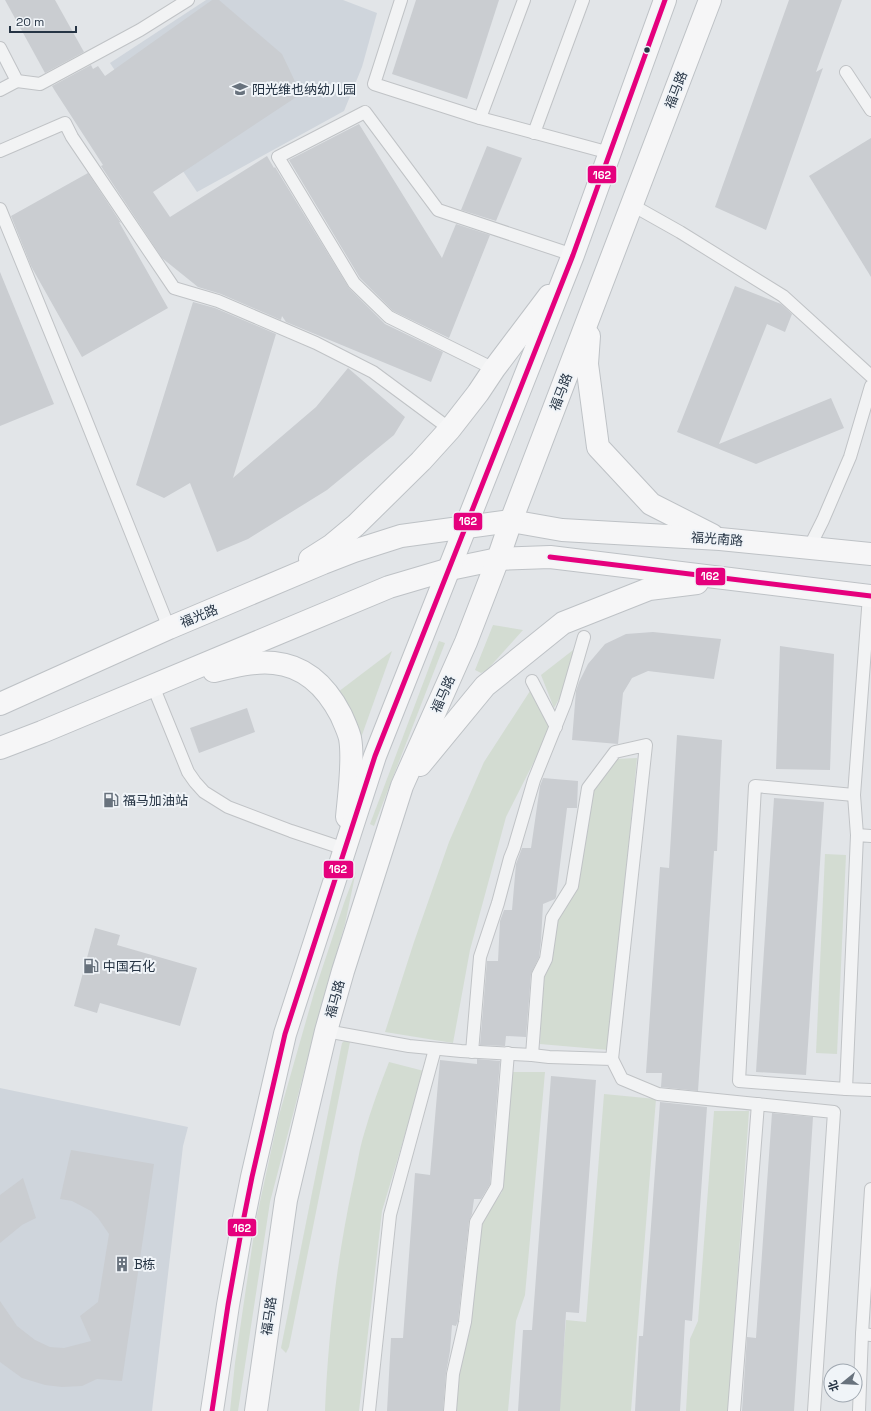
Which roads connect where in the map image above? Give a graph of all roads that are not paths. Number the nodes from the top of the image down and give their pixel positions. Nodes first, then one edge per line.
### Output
1 (188, 0) edge
2 (401, 0) edge
3 (524, 0) edge
4 (583, 0) edge
5 (665, 0) edge
6 (710, 0) edge
7 (0, 48) edge
8 (846, 72) dead end
9 (17, 81) junction
10 (0, 90) edge
11 (871, 110) edge
12 (480, 118) junction
13 (534, 133) junction
14 (0, 151) edge
15 (610, 153) junction
16 (632, 205) junction
17 (0, 209) edge
18 (569, 264) junction
19 (590, 315) junction
20 (494, 369) junction
21 (871, 376) edge
22 (871, 386) edge
23 (450, 429) junction
24 (511, 520) junction
25 (466, 527) junction
26 (720, 539) junction
27 (809, 548) junction
28 (871, 554) edge
29 (498, 559) junction
30 (450, 569) junction
31 (730, 579) junction
32 (269, 587) junction
33 (870, 596) edge
34 (169, 628) junction
35 (584, 637) dead end
36 (532, 681) dead end
37 (153, 686) junction
38 (0, 704) edge
39 (556, 727) junction
40 (0, 748) edge
41 (402, 786) junction
42 (854, 795) junction
43 (857, 835) junction
44 (871, 836) edge
45 (345, 848) junction
46 (326, 1031) junction
47 (435, 1049) junction
48 (472, 1052) junction
49 (508, 1053) junction
50 (532, 1055) junction
51 (612, 1059) junction
52 (846, 1089) junction
53 (871, 1090) edge
54 (758, 1104) junction
55 (871, 1189) edge
56 (866, 1334) edge
57 (212, 1411) edge
58 (256, 1411) edge
59 (369, 1411) edge
60 (450, 1411) edge
61 (734, 1411) edge
62 (814, 1411) edge
63 (859, 1411) edge

1 - 9 lane
2 - 12 lane
3 - 12 lane
4 - 13 lane
5 - 15 main road
6 - 16 main road, 福马路
7 - 9 lane
8 - 11 lane
9 - 10 lane
12 - 13 lane
13 - 15 lane
14 - 23 lane
15 - 18 main road
16 - 19 main road, 福马路
16 - 21 lane
17 - 34 lane
18 - 20 main road
18 - 20 lane
18 - 25 main road
19 - 24 main road, 福马路
19 - 26 main road
20 - 23 main road
22 - 27 lane
23 - 32 main road
24 - 25 main road, 福光南路
24 - 26 main road, 福光南路
24 - 29 main road, 福马路
25 - 30 main road
25 - 32 main road, 福光路
26 - 27 main road, 福光南路
27 - 28 main road, 福光南路
29 - 30 main road
29 - 31 main road
29 - 41 main road, 福马路
30 - 37 main road
30 - 45 main road
31 - 33 main road
31 - 41 main road
32 - 34 main road, 福光路
33 - 42 lane
34 - 38 main road, 福光路
35 - 39 lane
36 - 39 lane
37 - 40 main road
37 - 45 lane
37 - 45 main road
39 - 48 lane
41 - 46 main road, 福马路
42 - 43 lane
42 - 52 lane
43 - 44 lane
43 - 52 lane
45 - 57 main road
46 - 47 lane
46 - 58 main road, 福马路
47 - 48 lane
47 - 59 lane
48 - 49 lane
49 - 50 lane
49 - 60 lane
50 - 51 lane
50 - 51 lane
51 - 54 lane
52 - 53 lane
54 - 61 lane
54 - 62 lane
55 - 56 lane
56 - 63 lane

